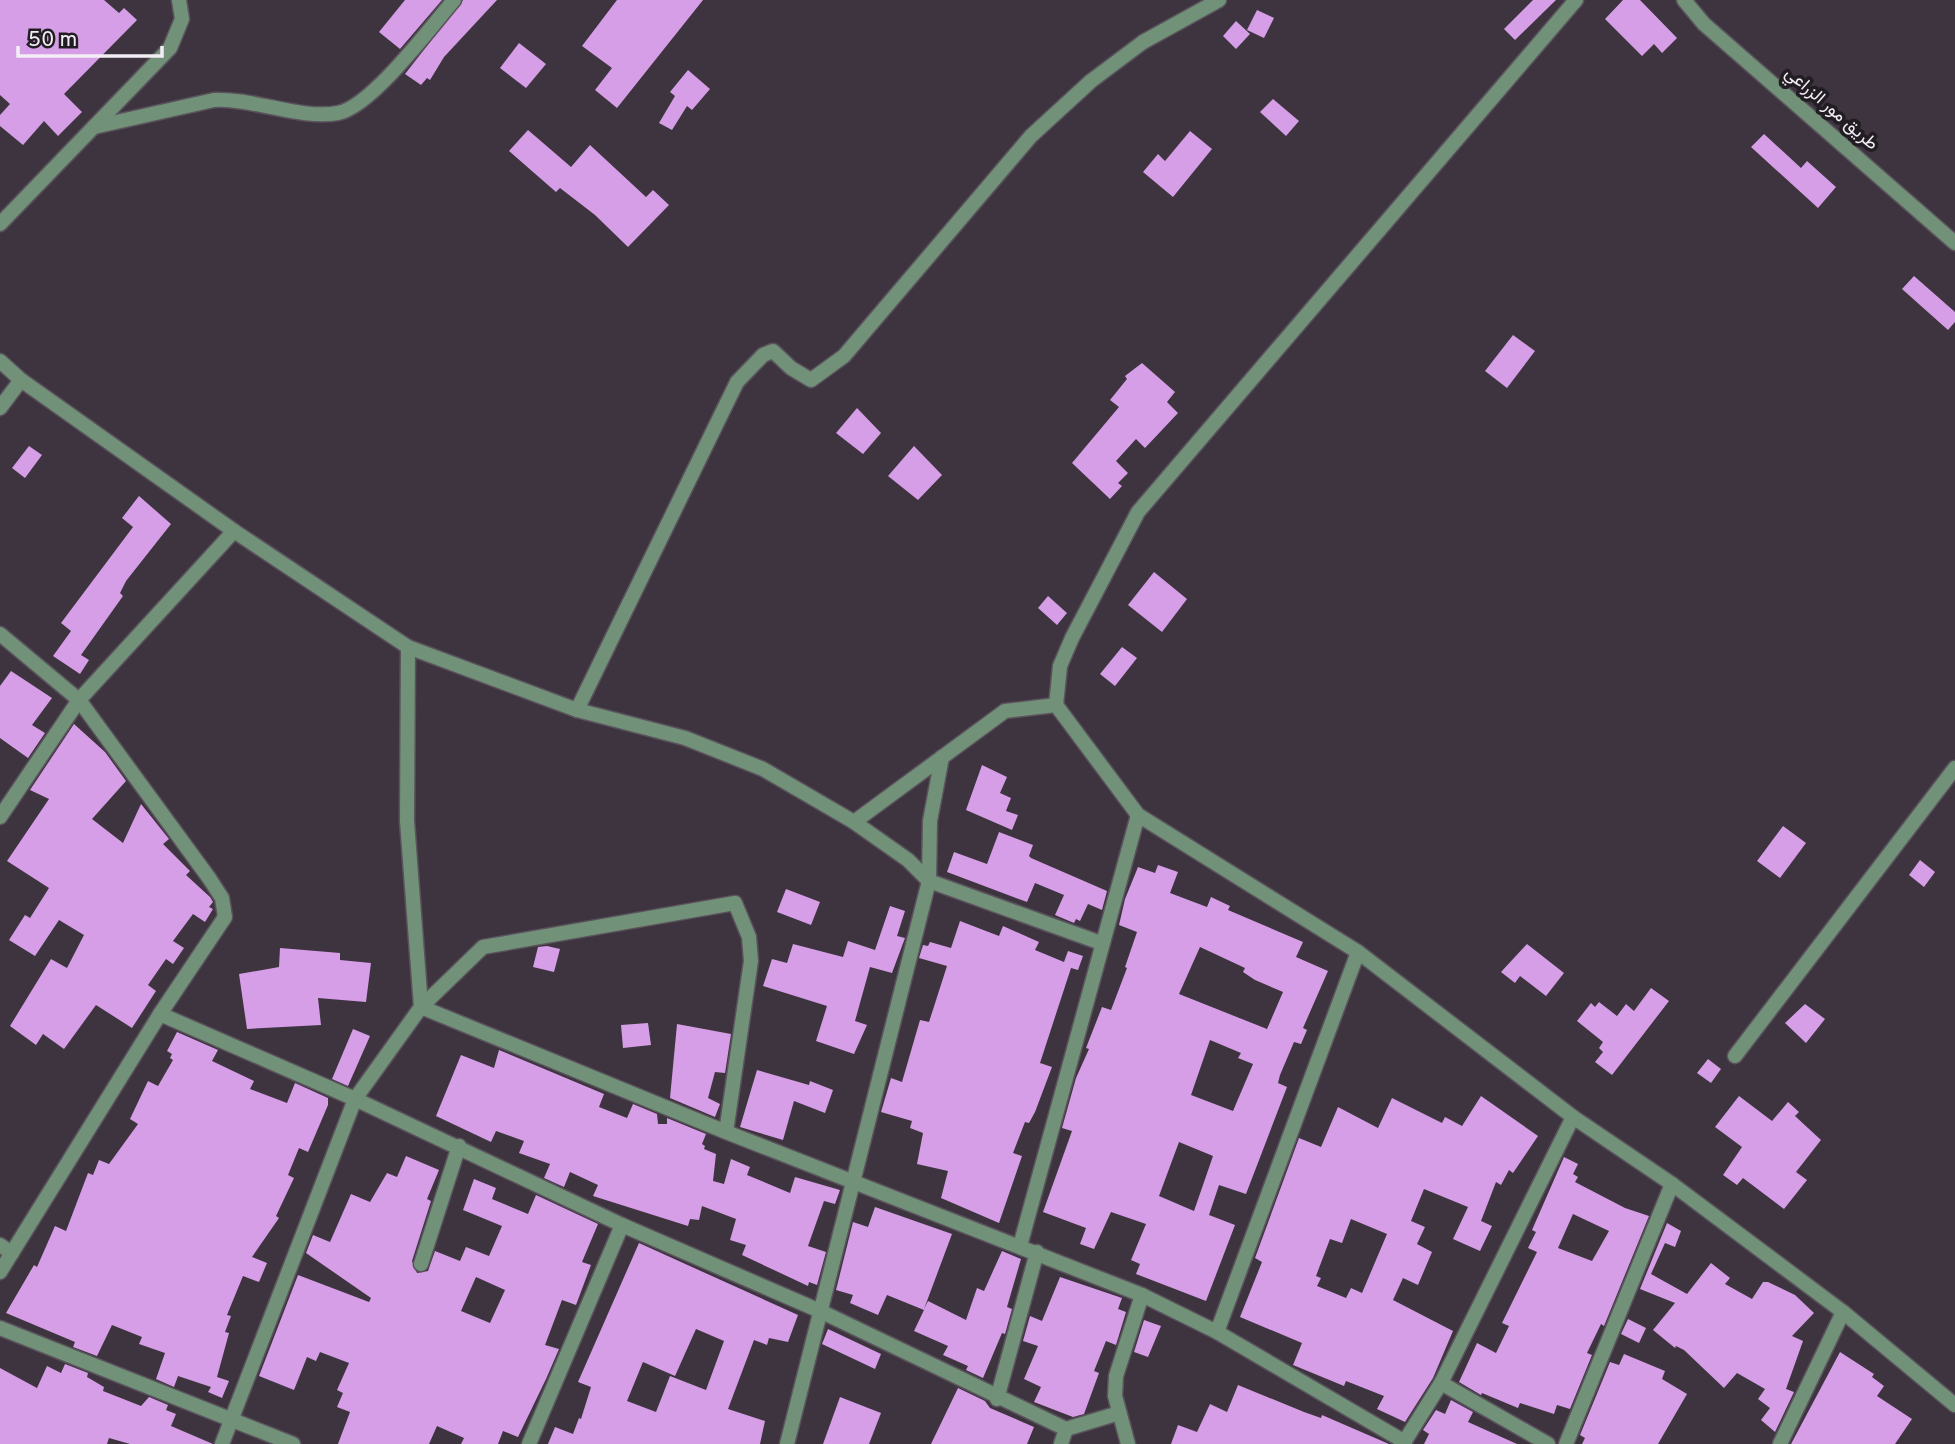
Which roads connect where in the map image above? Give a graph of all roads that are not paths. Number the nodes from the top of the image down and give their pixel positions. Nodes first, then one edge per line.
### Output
1 (179, 0) edge
2 (454, 0) edge
3 (1219, 0) edge
4 (1576, 0) edge
5 (1684, 0) edge
6 (94, 127) junction
7 (0, 224) edge
8 (1955, 243) edge
9 (0, 361) edge
10 (21, 380) junction
11 (0, 408) edge
12 (234, 531) junction
13 (0, 634) edge
14 (408, 647) junction
15 (79, 700) junction
16 (1056, 705) junction
17 (577, 710) junction
18 (942, 757) junction
19 (1955, 768) edge
20 (1138, 815) junction
21 (0, 817) edge
22 (855, 822) junction
23 (929, 881) junction
24 (1101, 943) junction
25 (1358, 952) junction
26 (421, 1007) junction
27 (160, 1014) junction
28 (1735, 1056) dead end
29 (355, 1098) junction
30 (1573, 1117) junction
31 (726, 1132) junction
32 (459, 1146) junction
33 (853, 1182) junction
34 (1672, 1184) junction
35 (622, 1225) junction
36 (1020, 1247) junction
37 (6, 1249) edge
38 (1037, 1252) junction
39 (421, 1264) dead end
40 (0, 1272) edge
41 (1142, 1295) junction
42 (820, 1311) junction
43 (1843, 1312) junction
44 (0, 1328) edge
45 (1216, 1332) junction
46 (1441, 1383) junction
47 (997, 1399) junction
48 (1955, 1405) edge
49 (1119, 1413) junction
50 (231, 1418) junction
51 (1066, 1429) junction
52 (1404, 1443) edge
53 (222, 1444) edge
54 (293, 1444) edge
55 (529, 1444) edge
56 (787, 1444) edge
57 (1061, 1444) edge
58 (1128, 1444) edge
59 (1548, 1444) edge
60 (1566, 1444) edge
61 (1780, 1444) edge

1 - 6 street
2 - 6 street
3 - 17 street
4 - 16 street
5 - 8 street, طريق مور الزراعي
6 - 7 street
9 - 10 street
10 - 11 street
10 - 12 street
12 - 14 street
12 - 15 street
13 - 15 street
14 - 17 street
14 - 26 street
15 - 21 street
15 - 27 street
16 - 18 street
16 - 20 street
17 - 22 street
18 - 22 street
18 - 23 street
19 - 28 street
20 - 24 street
20 - 25 street
22 - 23 street
23 - 24 street
23 - 33 street
24 - 36 street
25 - 30 street
25 - 45 street
26 - 29 street
26 - 31 street
26 - 31 street
27 - 29 street
27 - 37 street
29 - 32 street
29 - 50 street
30 - 34 street
30 - 46 street
31 - 33 street
32 - 35 street
32 - 39 street
33 - 36 street
33 - 42 street
34 - 43 street
34 - 60 street
35 - 42 street
35 - 55 street
36 - 38 street
37 - 40 street
38 - 41 street
38 - 47 street
41 - 45 street
41 - 49 street
42 - 47 street
42 - 56 street
43 - 48 street
43 - 61 street
44 - 50 street
45 - 52 street
46 - 52 street
46 - 59 street
47 - 51 street
49 - 51 street
49 - 58 street
50 - 53 street
50 - 54 street
51 - 57 street

